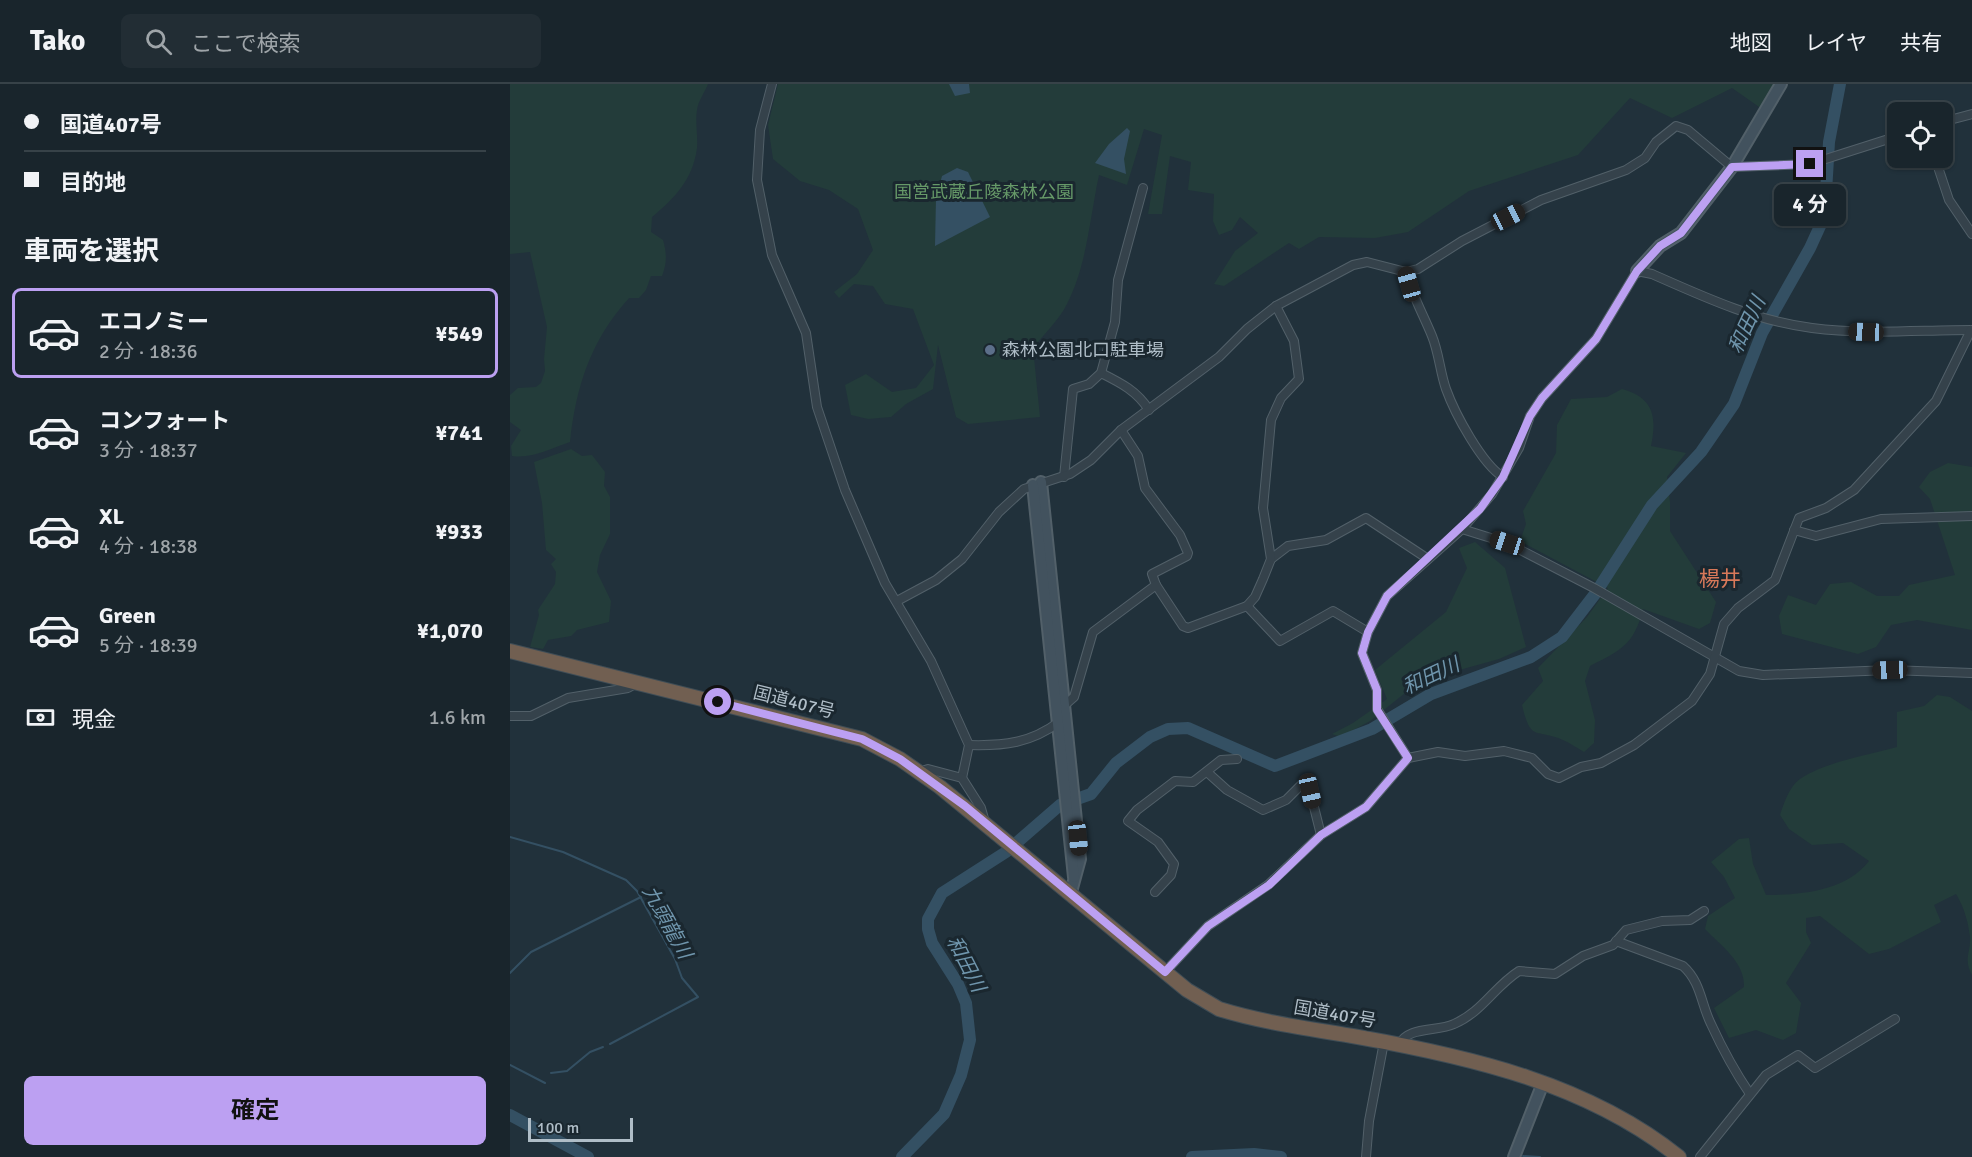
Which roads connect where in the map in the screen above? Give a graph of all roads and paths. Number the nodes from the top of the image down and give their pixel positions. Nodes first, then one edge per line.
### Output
1 (772, 84) edge
2 (1781, 84) edge
3 (1972, 114) edge
4 (1953, 119) edge
5 (1887, 140) edge
6 (1732, 167) junction
7 (1938, 168) edge
8 (1143, 188) dead end
9 (1972, 234) edge
10 (1637, 271) junction
11 (1406, 272) junction
12 (1276, 306) junction
13 (1972, 330) edge
14 (1101, 373) junction
15 (1149, 410) junction
16 (1121, 430) junction
17 (1064, 477) junction
18 (1503, 477) junction
19 (1037, 484) junction
20 (1972, 516) edge
21 (1462, 529) junction
22 (1794, 530) junction
23 (1271, 559) junction
24 (1428, 559) junction
25 (1156, 585) junction
26 (897, 601) junction
27 (1246, 606) junction
28 (1368, 632) junction
29 (510, 651) edge
30 (1715, 660) junction
31 (1972, 673) edge
32 (638, 682) junction
33 (1066, 704) junction
34 (510, 716) edge
35 (1063, 722) junction
36 (969, 745) junction
37 (1408, 758) junction
38 (1237, 759) dead end
39 (918, 772) junction
40 (1207, 772) junction
41 (962, 778) junction
42 (985, 822) junction
43 (1321, 835) junction
44 (1073, 886) junction
45 (1155, 892) dead end
46 (1704, 911) dead end
47 (1616, 941) junction
48 (1165, 972) junction
49 (1895, 1019) dead end
50 (1384, 1041) junction
51 (1399, 1045) junction
52 (1544, 1083) junction
53 (1750, 1094) junction
54 (1366, 1155) edge
55 (1514, 1157) edge
56 (1679, 1157) edge
57 (1700, 1157) edge

1 - 26 street
2 - 6 street
3 - 4 street
5 - 6 street
6 - 10 street
6 - 11 street
7 - 9 street
8 - 14 street
10 - 13 street
10 - 18 street
11 - 12 street
11 - 18 street
12 - 15 street
12 - 23 street
13 - 22 street
14 - 15 street
14 - 17 street
15 - 16 street
16 - 17 street
16 - 25 street
17 - 19 street
18 - 21 street
19 - 26 street
19 - 33 street
19 - 35 street
20 - 22 street
21 - 24 street
21 - 30 street
22 - 30 street
23 - 24 street
23 - 27 street
24 - 28 street
25 - 27 street
25 - 33 street
26 - 36 street
27 - 28 street
28 - 37 street
29 - 32 highway, 国道407号
30 - 31 street
30 - 37 street
32 - 34 street
32 - 39 highway, 国道407号
33 - 35 street
35 - 36 street
35 - 44 street
36 - 41 street
37 - 43 street
38 - 40 street
39 - 41 street
39 - 42 highway, 国道407号
40 - 43 street
40 - 45 street
41 - 42 street
42 - 44 highway, 国道407号
43 - 48 street
44 - 48 highway, 国道407号
46 - 47 street
47 - 51 street
47 - 53 street
48 - 50 highway, 国道407号
49 - 53 street
50 - 51 highway, 国道407号
50 - 54 street
51 - 52 highway, 国道407号
52 - 55 street
52 - 56 highway, 国道407号
53 - 57 street

